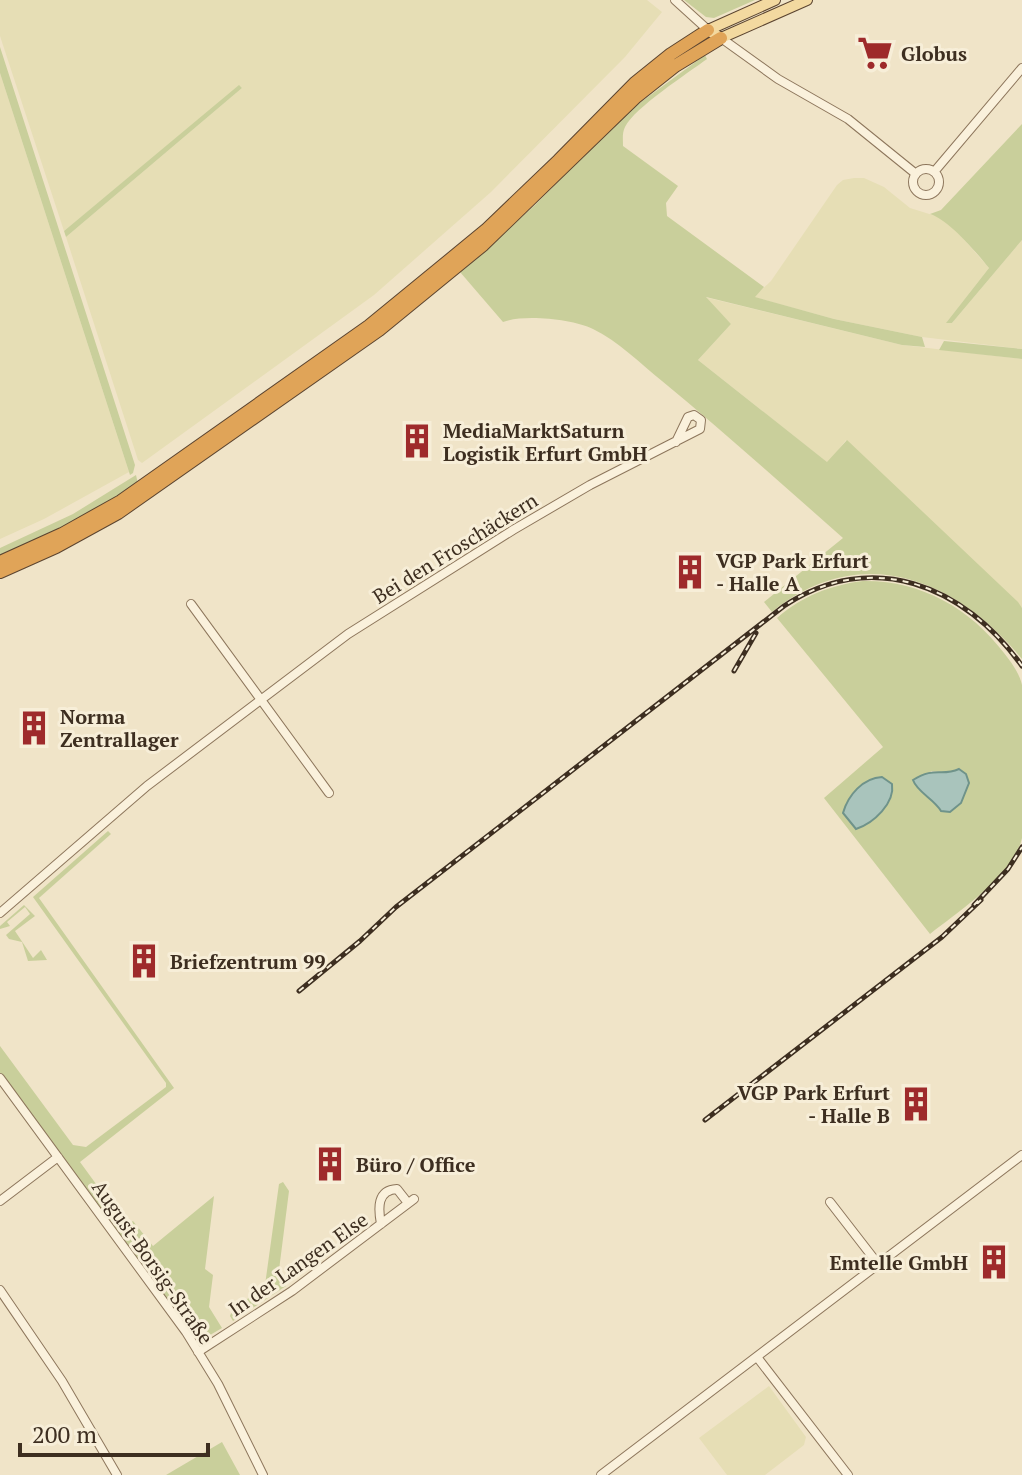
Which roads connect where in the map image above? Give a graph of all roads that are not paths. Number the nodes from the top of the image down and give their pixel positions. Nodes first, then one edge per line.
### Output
1 (675, 0) edge
2 (775, 0) edge
3 (807, 0) edge
4 (708, 30) junction
5 (721, 38) junction
6 (1022, 68) edge
7 (934, 172) junction
8 (916, 174) junction
9 (676, 442) dead end
10 (0, 562) edge
11 (0, 572) edge
12 (191, 604) dead end
13 (261, 698) junction
14 (329, 793) dead end
15 (0, 913) edge
16 (0, 1078) edge
17 (1022, 1155) edge
18 (58, 1157) junction
19 (0, 1201) edge
20 (830, 1202) dead end
21 (381, 1224) junction
22 (878, 1264) junction
23 (0, 1290) edge
24 (198, 1352) junction
25 (757, 1357) junction
26 (117, 1475) edge
27 (263, 1475) edge
28 (601, 1475) edge
29 (848, 1475) edge

1 - 4 street
2 - 4 main road
3 - 5 main road
4 - 5 main road
4 - 10 highway
5 - 8 street
5 - 11 highway
6 - 7 street
7 - 8 street
7 - 8 street
9 - 13 street, Bei den Froschäckern
12 - 13 street
13 - 14 street
13 - 15 street, Bei den Froschäckern
16 - 18 street, August-Borsig-Straße
17 - 22 street
18 - 19 street
18 - 24 street, August-Borsig-Straße
20 - 22 street
21 - 21 street, In der Langen Else
21 - 24 street, In der Langen Else
22 - 25 street
23 - 26 street
24 - 27 street, August-Borsig-Straße
25 - 28 street
25 - 29 street

